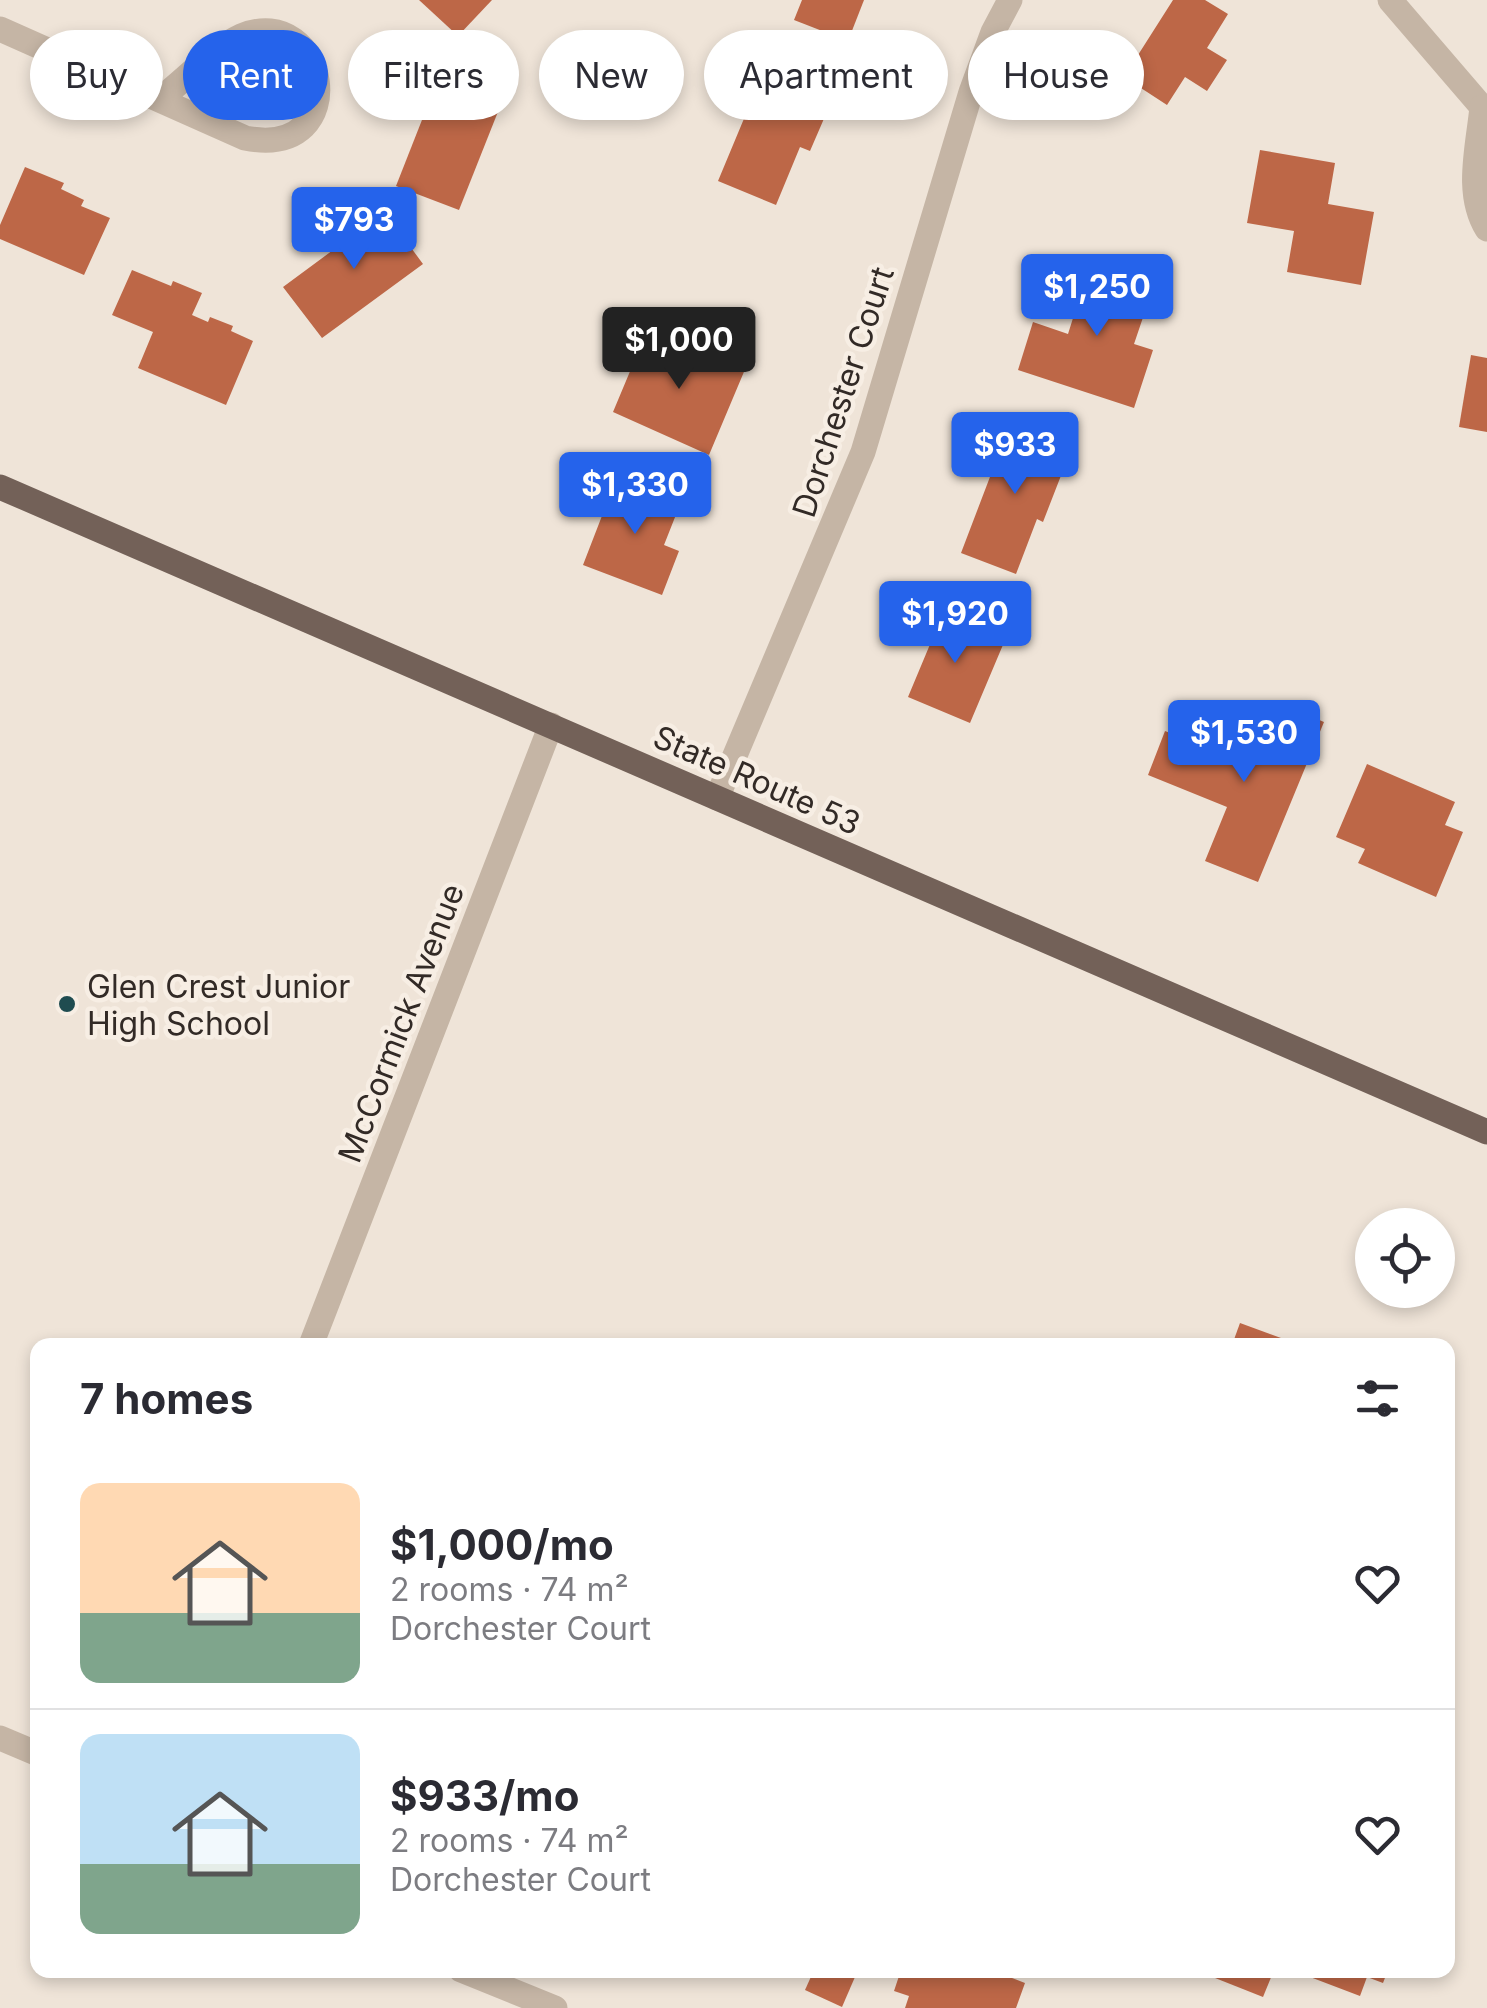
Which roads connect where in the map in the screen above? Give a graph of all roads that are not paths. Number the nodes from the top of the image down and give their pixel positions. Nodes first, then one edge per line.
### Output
1 (1010, 0) edge
2 (1390, 0) edge
3 (0, 29) edge
4 (30, 42) edge
5 (161, 98) joint
6 (1484, 108) edge
7 (1487, 229) edge
8 (0, 487) edge
9 (552, 726) junction
10 (717, 798) junction
11 (1487, 1132) edge
12 (314, 1338) edge
13 (0, 1738) edge
14 (30, 1751) edge
15 (481, 1978) edge
16 (555, 2008) edge

1 - 10 street, Dorchester Court
2 - 6 street
3 - 4 street
5 - 5 street
6 - 7 street
8 - 9 main road, State Route 53
9 - 10 main road, State Route 53
9 - 12 street, McCormick Avenue
10 - 11 main road, State Route 53
13 - 14 street
15 - 16 street

